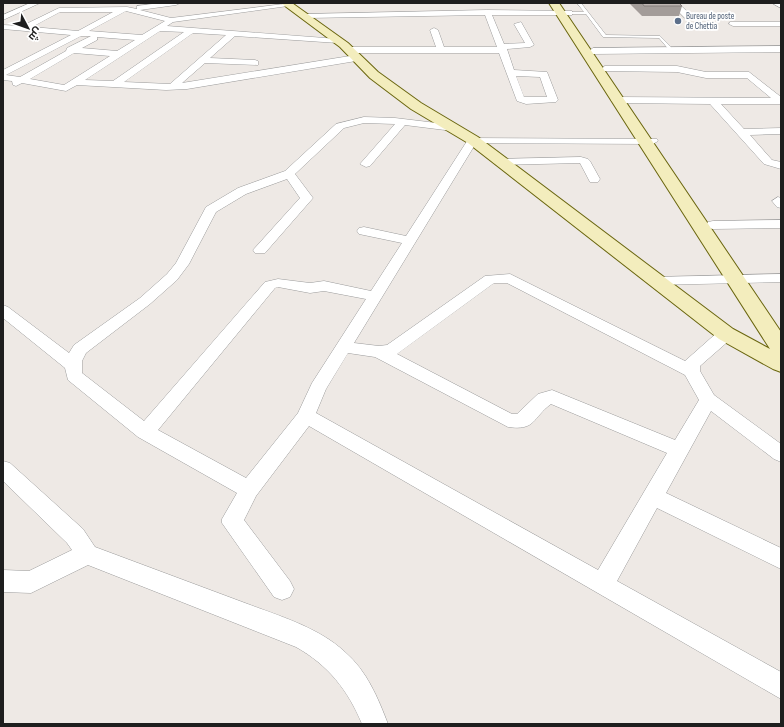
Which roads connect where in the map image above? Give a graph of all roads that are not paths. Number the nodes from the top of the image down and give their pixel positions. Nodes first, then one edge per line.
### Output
1 (36, 3) edge
2 (176, 3) edge
3 (413, 3) edge
4 (610, 3) edge
5 (674, 3) edge
6 (776, 3) edge
7 (163, 4) edge
8 (287, 4) edge
9 (616, 4) edge
10 (50, 5) dead end
11 (215, 5) dead end
12 (98, 6) edge
13 (781, 6) edge
14 (565, 7) edge
15 (124, 9) junction
16 (59, 10) junction
17 (82, 10) junction
18 (487, 12) junction
19 (3, 13) edge
20 (310, 13) junction
21 (415, 13) junction
22 (587, 13) junction
23 (12, 14) junction
24 (214, 14) junction
25 (688, 16) dead end
26 (88, 17) dead end
27 (3, 18) edge
28 (171, 20) junction
29 (225, 21) dead end
30 (75, 24) dead end
31 (518, 24) dead end
32 (734, 24) dead end
33 (781, 24) edge
34 (4, 28) edge
35 (22, 28) junction
36 (157, 28) junction
37 (43, 30) junction
38 (434, 30) dead end
39 (191, 31) junction
40 (63, 32) junction
41 (80, 33) junction
42 (99, 34) junction
43 (232, 34) junction
44 (9, 35) dead end
45 (143, 38) junction
46 (220, 44) junction
47 (233, 45) dead end
48 (502, 48) junction
49 (51, 49) junction
50 (781, 49) edge
51 (73, 50) junction
52 (348, 50) junction
53 (441, 50) junction
54 (672, 50) junction
55 (593, 51) junction
56 (243, 52) dead end
57 (120, 54) junction
58 (202, 60) junction
59 (233, 62) junction
60 (255, 63) dead end
61 (606, 69) junction
62 (3, 72) edge
63 (92, 72) junction
64 (511, 73) junction
65 (130, 74) junction
66 (3, 77) edge
67 (21, 81) junction
68 (77, 82) junction
69 (115, 84) junction
70 (172, 87) junction
71 (3, 89) edge
72 (620, 100) junction
73 (713, 101) junction
74 (780, 101) edge
75 (402, 122) junction
76 (453, 128) junction
77 (781, 131) edge
78 (740, 132) junction
79 (473, 140) junction
80 (649, 141) junction
81 (499, 162) junction
82 (366, 164) dead end
83 (781, 166) edge
84 (289, 174) junction
85 (594, 179) dead end
86 (781, 224) edge
87 (713, 225) junction
88 (364, 231) dead end
89 (410, 241) junction
90 (260, 250) dead end
91 (781, 278) edge
92 (743, 279) junction
93 (655, 281) junction
94 (374, 296) junction
95 (3, 310) edge
96 (781, 327) edge
97 (726, 334) junction
98 (342, 347) junction
99 (781, 349) edge
100 (379, 352) junction
101 (781, 364) edge
102 (72, 365) junction
103 (691, 371) junction
104 (708, 400) junction
105 (306, 416) junction
106 (145, 432) junction
107 (679, 450) junction
108 (781, 454) edge
109 (3, 469) edge
110 (249, 490) junction
111 (653, 496) junction
112 (87, 554) junction
113 (781, 560) edge
114 (3, 581) edge
115 (603, 584) junction
116 (282, 589) dead end
117 (781, 686) edge
118 (375, 724) edge

1 - 23 street
2 - 7 street
3 - 21 street
4 - 9 lane
5 - 25 street
6 - 13 street
7 - 15 street
8 - 20 main road
8 - 24 street
10 - 16 street
11 - 24 street
12 - 15 street
12 - 17 street
12 - 26 street
14 - 18 street
14 - 22 lane
14 - 22 lane
14 - 55 main road
14 - 72 main road
15 - 28 street
15 - 41 street
16 - 17 street
16 - 35 street
17 - 37 street
18 - 21 street
18 - 48 street
19 - 23 street
20 - 21 street
20 - 52 main road
22 - 54 lane
23 - 27 street
24 - 28 street
24 - 29 street
28 - 36 street
30 - 40 street
31 - 48 street
32 - 33 street
34 - 35 street
35 - 37 street
35 - 44 street
36 - 39 street
36 - 45 street
37 - 40 street
38 - 53 street
39 - 43 street
39 - 65 street
40 - 41 street
41 - 42 street
41 - 49 street
42 - 45 street
42 - 51 street
43 - 46 street
43 - 52 street
45 - 57 street
46 - 47 street
46 - 58 street
48 - 53 street
48 - 64 street
49 - 51 street
49 - 62 street
50 - 54 street
51 - 57 street
51 - 67 street
52 - 53 street
52 - 70 street
52 - 76 main road
54 - 55 street
55 - 61 main road
56 - 59 street
57 - 63 street
58 - 59 street
58 - 70 street
59 - 60 street
61 - 72 main road
61 - 74 street
63 - 65 street
63 - 68 street
64 - 64 street
65 - 69 street
66 - 67 street
67 - 68 street
67 - 71 street
68 - 69 street
69 - 70 street
72 - 73 street
72 - 80 main road
73 - 74 street
73 - 78 street
75 - 76 street
75 - 82 street
75 - 84 street
76 - 79 main road
77 - 78 street
78 - 83 street
79 - 80 street
79 - 81 main road
79 - 89 street
80 - 87 main road
80 - 92 main road
81 - 85 street
81 - 93 main road
84 - 90 street
84 - 102 street
86 - 87 street
87 - 92 main road
88 - 89 street
89 - 94 street
91 - 92 street
92 - 93 street
92 - 96 main road
92 - 99 main road
93 - 97 main road
94 - 98 street
94 - 106 street
95 - 102 street
97 - 101 main road
97 - 103 street
98 - 100 street
98 - 105 street
100 - 103 street
100 - 107 street
102 - 106 street
103 - 104 street
104 - 107 street
104 - 108 street
105 - 110 street
105 - 115 street
106 - 110 street
107 - 111 street
109 - 112 street
110 - 116 street
111 - 113 street
111 - 115 street
112 - 114 street
112 - 118 street
115 - 117 street

